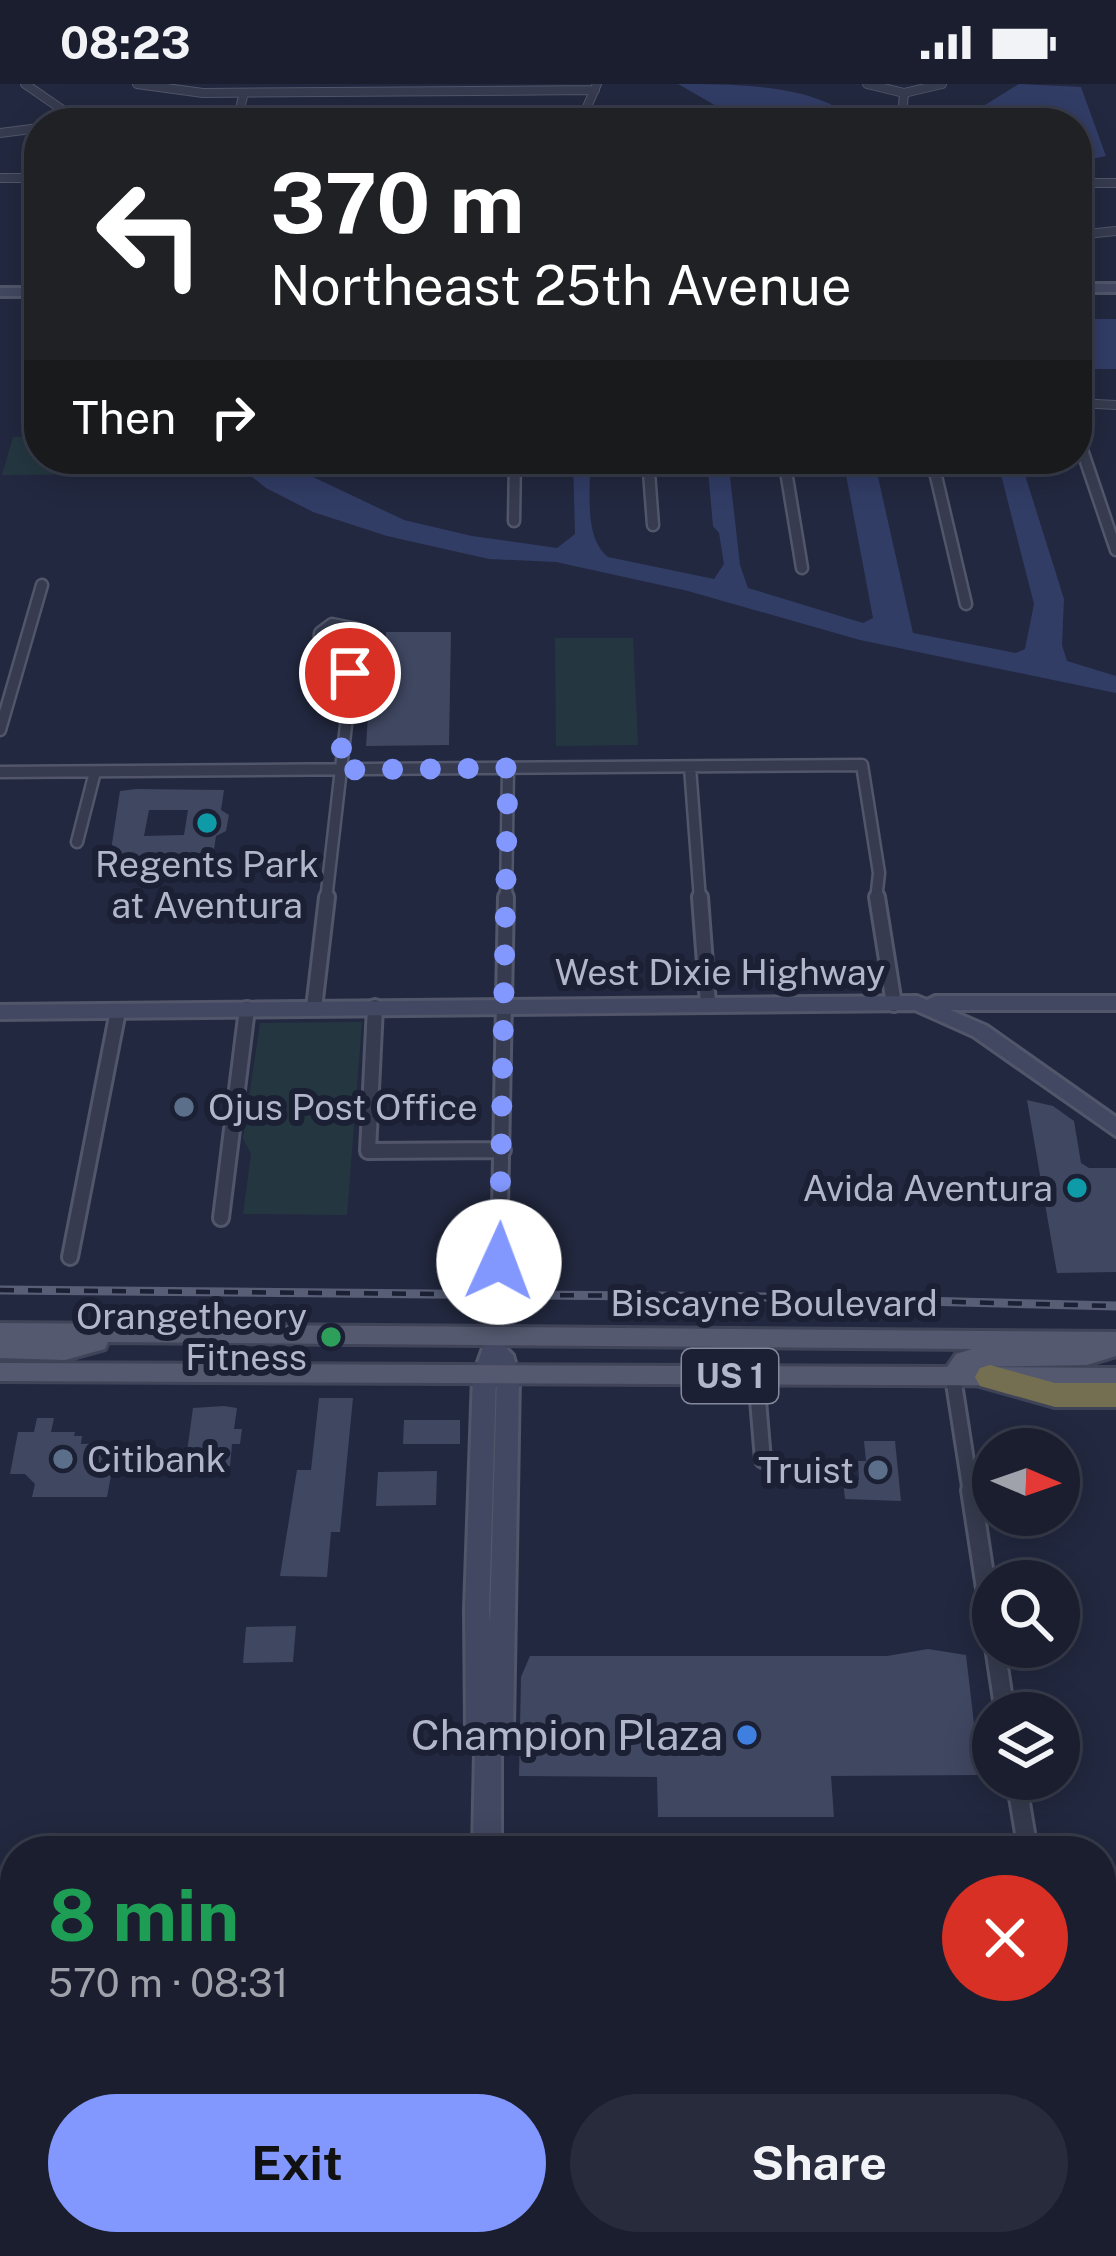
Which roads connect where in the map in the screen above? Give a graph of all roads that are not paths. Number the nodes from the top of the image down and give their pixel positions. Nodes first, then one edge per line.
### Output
1 (25, 84) edge
2 (137, 84) edge
3 (867, 84) edge
4 (943, 84) edge
5 (596, 87) edge
6 (203, 88) edge
7 (244, 93) junction
8 (904, 93) junction
9 (60, 108) edge
10 (240, 108) edge
11 (903, 108) edge
12 (515, 474) edge
13 (649, 474) edge
14 (786, 474) edge
15 (936, 474) edge
16 (1090, 474) edge
17 (514, 520) dead end
18 (653, 525) dead end
19 (1116, 550) edge
20 (802, 568) dead end
21 (42, 585) dead end
22 (966, 604) dead end
23 (350, 673) junction
24 (0, 730) edge
25 (691, 767) junction
26 (508, 768) junction
27 (339, 770) junction
28 (0, 772) edge
29 (95, 772) junction
30 (76, 842) dead end
31 (1116, 1003) edge
32 (708, 1004) junction
33 (893, 1004) junction
34 (917, 1004) junction
35 (506, 1006) junction
36 (376, 1007) junction
37 (314, 1008) junction
38 (247, 1009) junction
39 (118, 1010) junction
40 (0, 1012) edge
41 (1116, 1128) edge
42 (503, 1150) junction
43 (221, 1217) dead end
44 (70, 1257) dead end
45 (499, 1262) dead end
46 (0, 1332) edge
47 (127, 1336) junction
48 (497, 1337) junction
49 (1116, 1344) edge
50 (0, 1349) edge
51 (0, 1372) edge
52 (756, 1376) junction
53 (496, 1377) junction
54 (953, 1377) junction
55 (990, 1377) junction
56 (1116, 1378) edge
57 (1116, 1395) edge
58 (763, 1460) dead end
59 (981, 1560) edge
60 (1020, 1800) edge
61 (487, 1836) edge
62 (1026, 1836) edge

1 - 9 street
2 - 6 street
3 - 8 street
4 - 8 street
5 - 7 street
6 - 7 street
7 - 10 street
8 - 11 street
12 - 17 street
13 - 18 street
14 - 20 street
15 - 22 street
16 - 19 street
21 - 24 street
23 - 23 street
23 - 27 street
25 - 26 street
25 - 32 street
25 - 33 street
26 - 27 street
26 - 35 street
27 - 29 street
27 - 37 street
28 - 29 street
29 - 30 street
31 - 34 street
32 - 33 street, West Dixie Highway
32 - 35 street, West Dixie Highway
33 - 34 street, West Dixie Highway
34 - 41 street, West Dixie Highway
35 - 36 street, West Dixie Highway
35 - 42 street
36 - 37 street, West Dixie Highway
36 - 42 street
37 - 38 street, West Dixie Highway
38 - 39 street, West Dixie Highway
38 - 43 street
39 - 40 street, West Dixie Highway
39 - 44 street
42 - 45 street
46 - 47 main road, Biscayne Boulevard / US 1
47 - 48 main road, Biscayne Boulevard / US 1
47 - 50 main road
48 - 49 main road, Biscayne Boulevard / US 1
48 - 53 street
49 - 54 main road
51 - 53 main road, Biscayne Boulevard / US 1
52 - 53 main road, Biscayne Boulevard / US 1
52 - 54 main road, Biscayne Boulevard / US 1
52 - 58 street
53 - 61 street
54 - 55 main road, Biscayne Boulevard / US 1
54 - 59 street
55 - 56 main road, Biscayne Boulevard / US 1
55 - 57 highway
60 - 62 street

